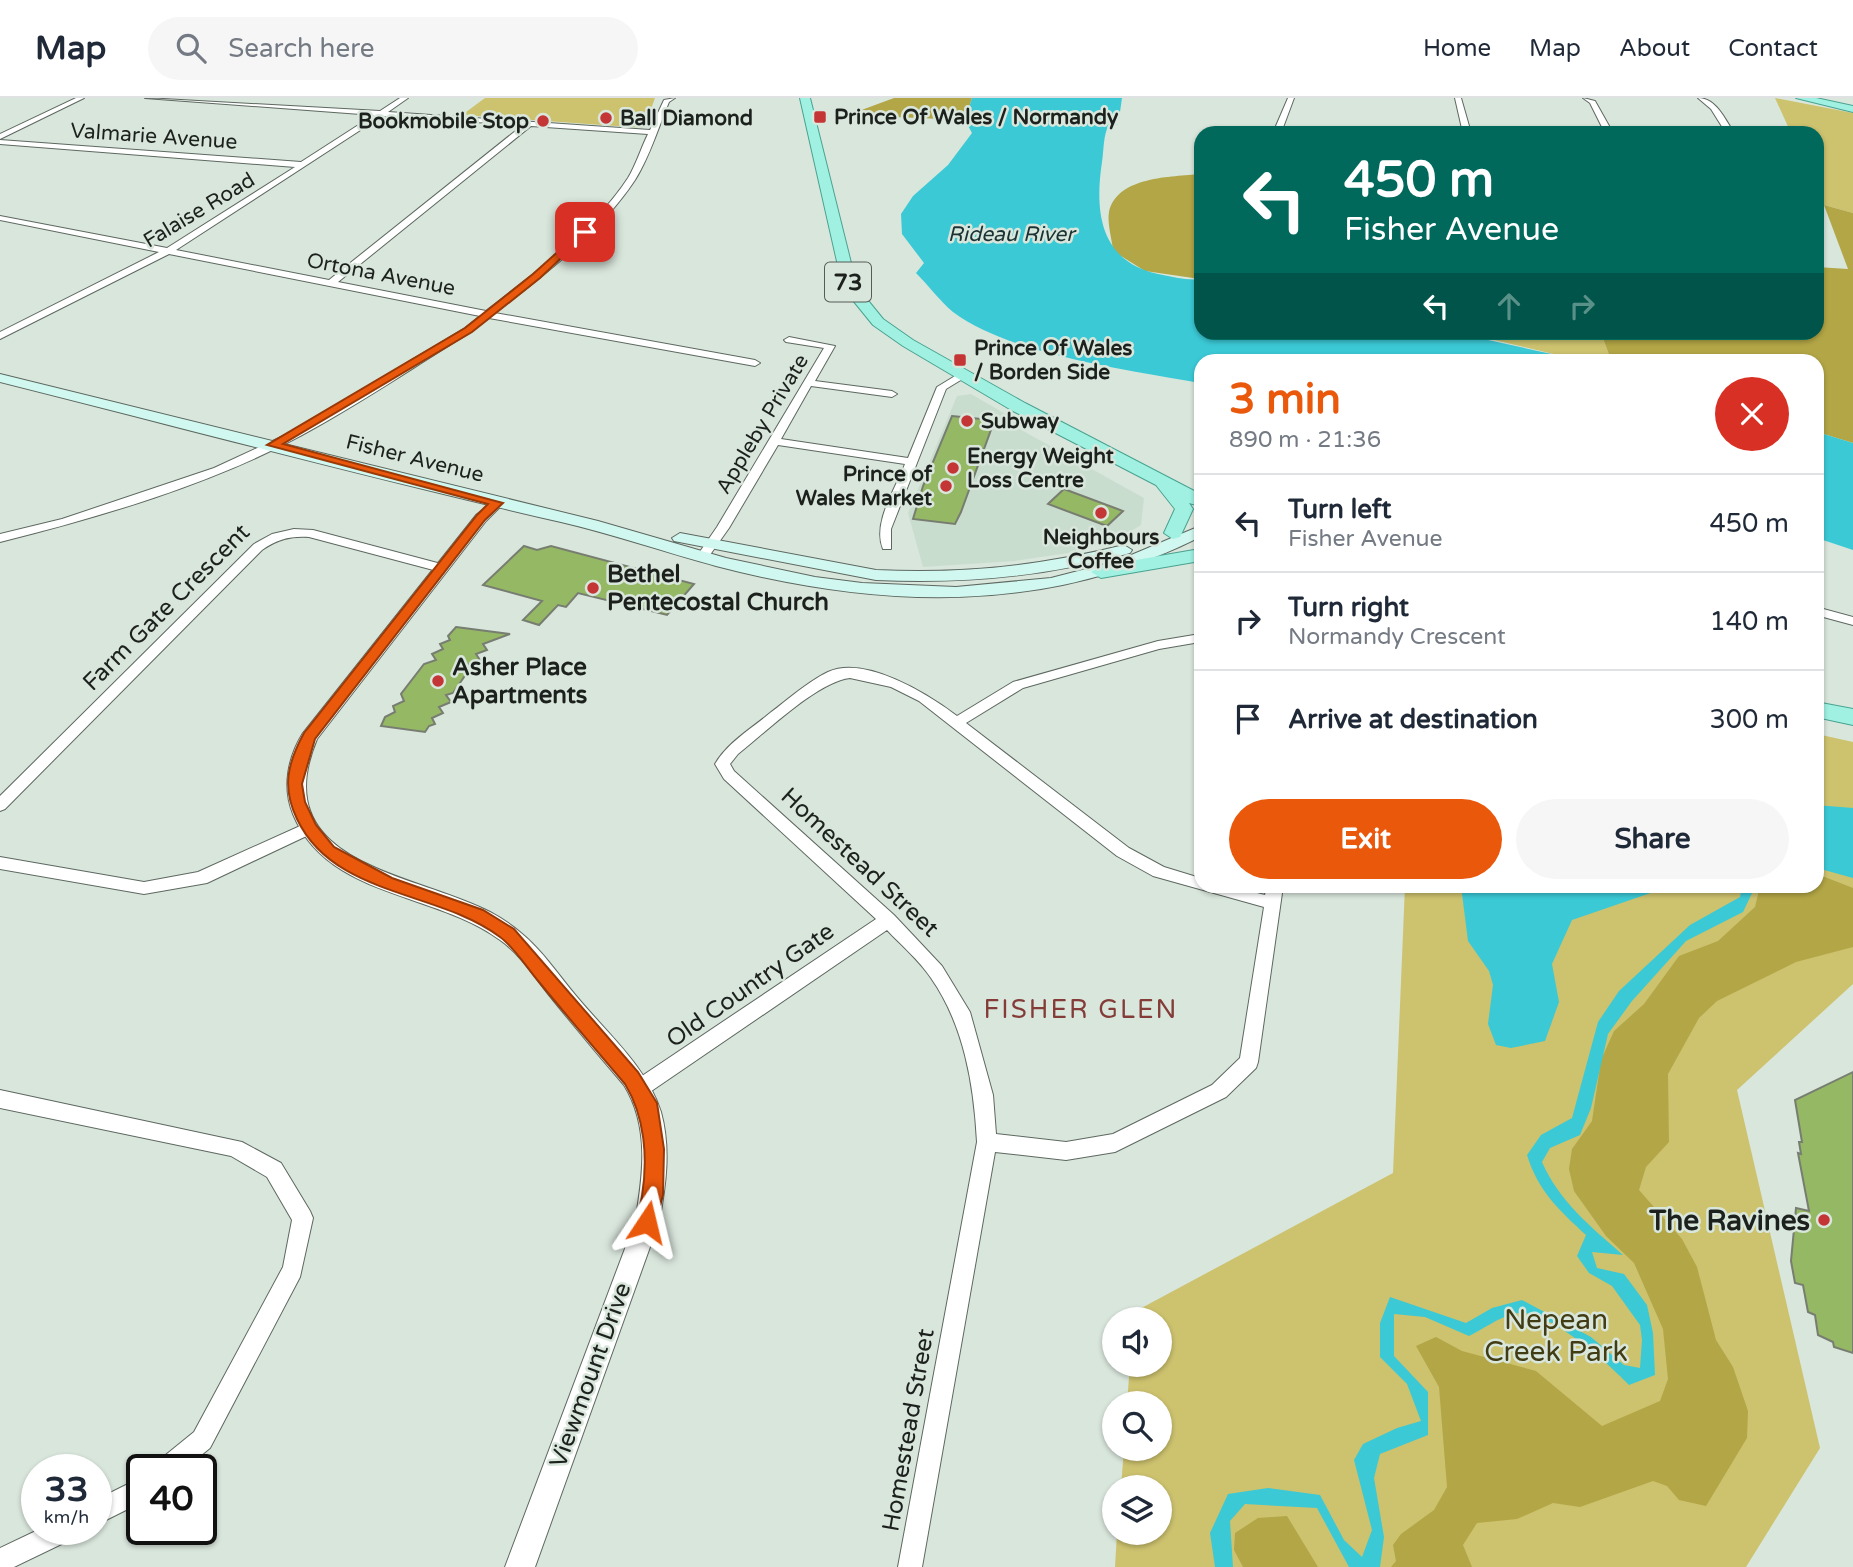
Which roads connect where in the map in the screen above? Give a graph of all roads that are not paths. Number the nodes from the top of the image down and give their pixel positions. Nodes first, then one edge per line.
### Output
1 (81, 98) edge
2 (148, 98) edge
3 (405, 98) edge
4 (672, 98) edge
5 (805, 98) edge
6 (1291, 98) edge
7 (1458, 98) edge
8 (1586, 98) edge
9 (1700, 98) edge
10 (1801, 98) edge
11 (1827, 98) edge
12 (1853, 103) edge
13 (1853, 108) edge
14 (382, 114) junction
15 (529, 124) junction
16 (1280, 126) edge
17 (1465, 126) edge
18 (1605, 126) edge
19 (1726, 126) edge
20 (654, 132) junction
21 (0, 139) edge
22 (304, 165) junction
23 (0, 218) edge
24 (166, 252) junction
25 (331, 283) junction
26 (488, 314) junction
27 (0, 336) edge
28 (789, 340) dead end
29 (755, 363) dead end
30 (964, 375) junction
31 (0, 378) edge
32 (810, 383) junction
33 (892, 394) dead end
34 (775, 441) junction
35 (273, 445) junction
36 (912, 462) junction
37 (1159, 481) junction
38 (1194, 498) edge
39 (497, 503) junction
40 (1194, 522) edge
41 (1173, 533) junction
42 (1194, 533) edge
43 (0, 538) edge
44 (887, 546) dead end
45 (708, 550) junction
46 (1194, 556) edge
47 (441, 568) junction
48 (1101, 572) junction
49 (984, 584) junction
50 (1824, 613) edge
51 (1853, 621) edge
52 (1194, 639) edge
53 (1824, 711) edge
54 (1853, 717) edge
55 (956, 723) junction
56 (0, 805) edge
57 (309, 828) junction
58 (0, 863) edge
59 (1194, 882) edge
60 (1273, 895) edge
61 (888, 920) junction
62 (640, 1088) junction
63 (0, 1099) edge
64 (987, 1142) junction
65 (185, 1454) edge
66 (33, 1545) edge
67 (0, 1561) edge
68 (520, 1567) edge
69 (910, 1567) edge

1 - 21 street
2 - 14 street
3 - 14 street, Falaise Road
4 - 20 street
5 - 30 main road, 73
6 - 16 street
7 - 17 street
8 - 18 street
9 - 19 street
10 - 13 main road
11 - 12 main road
14 - 15 street
14 - 22 street, Falaise Road
15 - 20 street
15 - 25 street
20 - 26 street
21 - 22 street, Valmarie Avenue
22 - 24 street, Falaise Road
23 - 24 street, Ortona Avenue
24 - 25 street, Ortona Avenue
24 - 27 street, Falaise Road
25 - 26 street, Ortona Avenue
26 - 29 street, Ortona Avenue
26 - 35 street
28 - 32 street, Appleby Private
30 - 36 street
30 - 37 main road, 73
31 - 35 main road, Fisher Avenue
32 - 33 street
32 - 34 street, Appleby Private
34 - 36 street
34 - 45 street, Appleby Private
35 - 39 main road, Fisher Avenue
35 - 43 street
36 - 44 street
37 - 38 main road, 73
37 - 41 main road
39 - 45 main road, Fisher Avenue
39 - 47 street, Viewmount Drive
40 - 41 main road, Fisher Avenue
41 - 49 main road, Fisher Avenue
42 - 48 main road, Fisher Avenue
45 - 49 main road, Fisher Avenue
46 - 48 main road
47 - 56 street, Farm Gate Crescent
47 - 57 street, Viewmount Drive
48 - 49 main road, Fisher Avenue
50 - 51 street
52 - 55 street
53 - 54 main road
55 - 59 street, Homestead Street
55 - 61 street, Homestead Street
57 - 58 street
57 - 62 street, Viewmount Drive
60 - 64 street
61 - 62 street, Old Country Gate
61 - 64 street, Homestead Street
62 - 68 street, Viewmount Drive
63 - 65 street
64 - 69 street, Homestead Street
66 - 67 street

